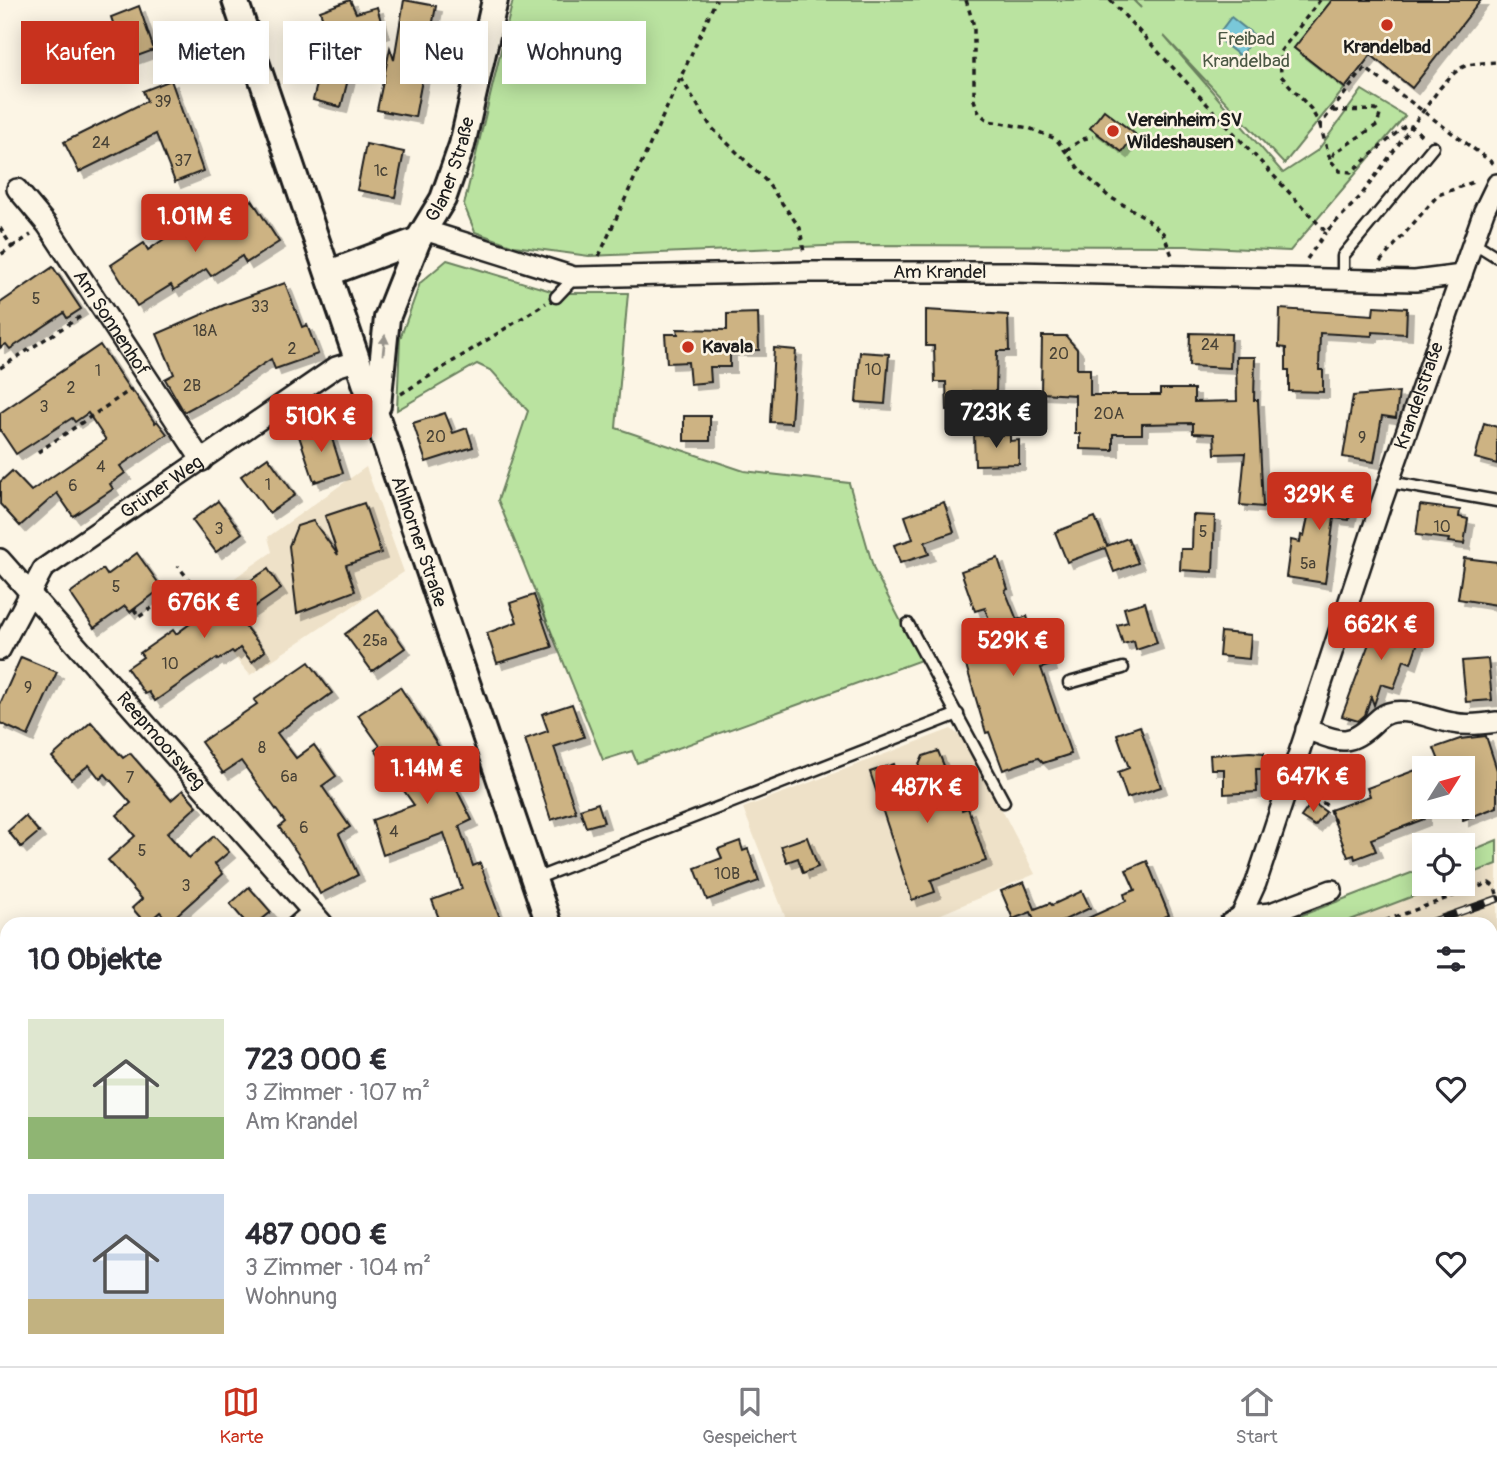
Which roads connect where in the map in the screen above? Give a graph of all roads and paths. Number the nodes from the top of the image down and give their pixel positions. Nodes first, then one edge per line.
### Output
1 (235, 0) edge
2 (495, 0) edge
3 (716, 0) edge
4 (966, 0) edge
5 (1110, 0) edge
6 (1320, 0) edge
7 (1497, 62) edge
8 (681, 78) junction
9 (1333, 110) junction
10 (1423, 110) junction
11 (1320, 125) junction
12 (1413, 127) junction
13 (1093, 136) dead end
14 (1433, 147) joint
15 (1066, 150) junction
16 (1331, 161) junction
17 (1497, 167) edge
18 (1491, 181) edge
19 (17, 189) dead end
20 (0, 228) edge
21 (1326, 232) junction
22 (421, 235) junction
23 (1474, 242) junction
24 (0, 255) edge
25 (1497, 257) edge
26 (807, 272) junction
27 (329, 273) junction
28 (1177, 275) junction
29 (1462, 275) junction
30 (574, 277) junction
31 (1299, 278) junction
32 (1343, 279) junction
33 (1372, 279) junction
34 (556, 297) joint
35 (99, 304) junction
36 (359, 360) junction
37 (0, 368) edge
38 (148, 379) junction
39 (377, 413) junction
40 (38, 453) dead end
41 (202, 461) junction
42 (1388, 481) junction
43 (1497, 500) edge
44 (0, 559) edge
45 (178, 566) dead end
46 (30, 594) junction
47 (134, 609) dead end
48 (908, 624) dead end
49 (0, 650) edge
50 (1123, 668) dead end
51 (1069, 683) dead end
52 (958, 714) junction
53 (1497, 722) edge
54 (1306, 729) junction
55 (1287, 786) junction
56 (1004, 802) dead end
57 (1335, 823) dead end
58 (1497, 878) edge
59 (534, 879) junction
60 (1489, 883) junction
61 (1332, 890) dead end
62 (1497, 894) edge
63 (309, 909) junction
64 (300, 917) edge
65 (316, 917) edge
66 (548, 917) edge
67 (1237, 917) edge
68 (1250, 917) edge
69 (1395, 917) edge

1 - 27 street, Ahlhorner Straße
2 - 22 street, Glaner Straße
3 - 8 path
4 - 15 path
5 - 21 path
6 - 11 path
7 - 10 path
8 - 26 path
8 - 30 path
9 - 10 path
9 - 11 path
9 - 16 path
10 - 12 path
10 - 17 path
11 - 16 path
12 - 14 path
12 - 16 path
12 - 21 path
13 - 15 path
14 - 32 lane
15 - 28 path
18 - 23 street, Krandelstraße
18 - 33 path
19 - 35 street, Am Sonnenhof
20 - 24 path
21 - 31 path
22 - 27 street, Glaner Straße
22 - 30 street, Am Krandel
39 -> 22 street
23 - 25 lane
23 - 29 street, Krandelstraße
26 - 28 street, Am Krandel
26 - 30 street, Am Krandel
27 - 36 street, Ahlhorner Straße
28 - 31 street, Am Krandel
29 - 33 street, Am Krandel
29 - 42 street, Krandelstraße
30 - 34 lane
31 - 32 street, Am Krandel
32 - 33 street, Am Krandel
34 - 39 path
35 - 37 path
35 - 38 street, Am Sonnenhof
36 - 39 street, Ahlhorner Straße
36 - 41 street, Grüner Weg
38 - 40 path
38 - 41 street, Am Sonnenhof
39 - 59 street, Ahlhorner Straße
41 - 46 street, Grüner Weg
42 - 43 lane
42 - 54 street, Krandelstraße
44 - 46 street, Reepmoorsweg
45 - 47 path
46 - 49 street, Grüner Weg
46 - 63 street, Reepmoorsweg
48 - 52 lane
50 - 51 lane
52 - 56 lane
52 - 59 lane
53 - 54 street
54 - 55 street, Krandelstraße
55 - 57 path
55 - 67 street, Krandelstraße
58 - 60 path
59 - 66 street, Ahlhorner Straße
60 - 62 path
60 - 69 path
61 - 68 street
63 - 64 lane
63 - 65 street, Reepmoorsweg

